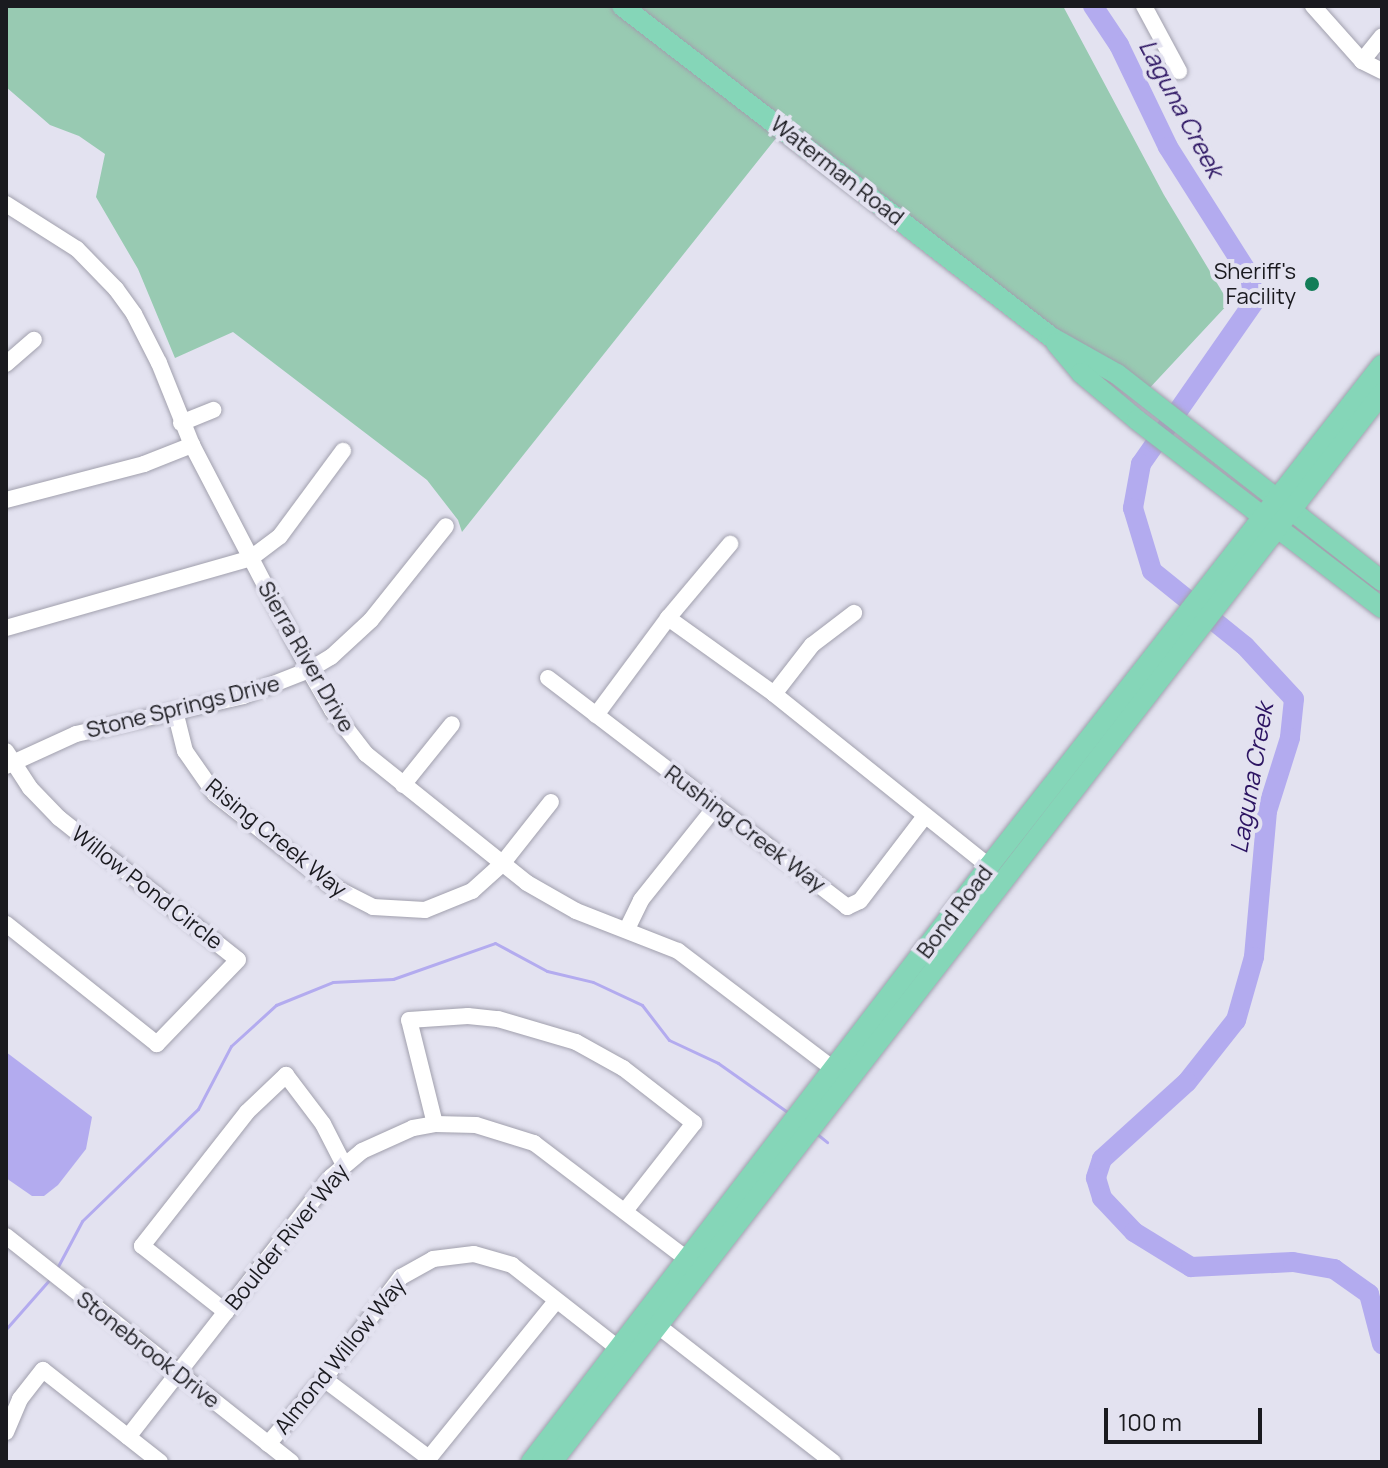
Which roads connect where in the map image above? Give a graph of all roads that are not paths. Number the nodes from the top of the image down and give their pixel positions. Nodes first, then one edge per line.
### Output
1 (622, 6) edge
2 (1144, 6) edge
3 (1313, 6) edge
4 (1382, 36) edge
5 (1362, 61) junction
6 (1179, 71) dead end
7 (1382, 71) edge
8 (6, 204) edge
9 (1051, 337) junction
10 (34, 340) dead end
11 (6, 364) edge
12 (1382, 365) edge
13 (1382, 393) edge
14 (213, 410) dead end
15 (181, 423) junction
16 (192, 445) junction
17 (343, 451) dead end
18 (6, 500) edge
19 (1286, 504) junction
20 (1272, 522) junction
21 (446, 526) dead end
22 (730, 544) dead end
23 (251, 558) junction
24 (1382, 581) edge
25 (1382, 608) edge
26 (854, 613) dead end
27 (668, 618) junction
28 (6, 628) edge
29 (1188, 628) junction
30 (309, 670) junction
31 (548, 678) dead end
32 (774, 694) junction
33 (175, 711) junction
34 (596, 715) junction
35 (452, 724) dead end
36 (8, 759) edge
37 (403, 785) junction
38 (551, 802) dead end
39 (716, 806) junction
40 (925, 816) junction
41 (502, 864) junction
42 (989, 866) junction
43 (6, 924) edge
44 (627, 929) junction
45 (927, 976) junction
46 (841, 1075) junction
47 (435, 1124) junction
48 (790, 1141) junction
49 (344, 1165) junction
50 (625, 1211) junction
51 (7, 1240) edge
52 (688, 1260) junction
53 (556, 1301) junction
54 (226, 1312) junction
55 (657, 1325) junction
56 (629, 1349) junction
57 (178, 1374) junction
58 (324, 1379) junction
59 (6, 1432) edge
60 (128, 1437) junction
61 (268, 1444) junction
62 (160, 1462) edge
63 (291, 1462) edge
64 (531, 1462) edge
65 (552, 1462) edge
66 (833, 1462) edge

1 - 9 main road, Waterman Road
2 - 6 street
3 - 5 street
4 - 5 street
5 - 7 street
8 - 15 street, Sierra River Drive
9 - 19 main road, Waterman Road
9 - 20 main road, Waterman Road
10 - 11 street
12 - 19 main road, Bond Road
13 - 19 main road, Bond Road
14 - 15 street
15 - 16 street, Sierra River Drive
16 - 18 street
16 - 23 street, Sierra River Drive
17 - 23 street
19 - 20 main road, Bond Road
19 - 24 main road, Waterman Road
20 - 25 main road, Waterman Road
20 - 29 main road, Bond Road
21 - 30 street, Stone Springs Drive
22 - 27 street
23 - 28 street
23 - 30 street, Sierra River Drive
26 - 32 street
27 - 32 street
27 - 34 street
29 - 42 main road, Bond Road
29 - 45 main road, Bond Road
30 - 33 street, Stone Springs Drive
30 - 37 street, Sierra River Drive
31 - 34 street, Rushing Creek Way
32 - 40 street
33 - 36 street, Stone Springs Drive
33 - 41 street, Rising Creek Way
34 - 39 street, Rushing Creek Way
35 - 37 street
36 - 43 street, Willow Pond Circle
37 - 41 street, Sierra River Drive
38 - 41 street, Rising Creek Way
39 - 40 street, Rushing Creek Way
39 - 44 street
40 - 42 street
41 - 44 street, Sierra River Drive
42 - 45 main road
42 - 46 main road, Bond Road
44 - 46 street, Sierra River Drive
45 - 46 main road, Bond Road
46 - 48 main road, Bond Road
47 - 49 street, Boulder River Way
47 - 50 street, Boulder River Way
47 - 50 street
48 - 52 main road, Bond Road
48 - 55 main road, Bond Road
49 - 54 street, Boulder River Way
49 - 54 street
50 - 52 street, Boulder River Way
51 - 57 street, Stonebrook Drive
52 - 56 main road, Bond Road
53 - 56 street, Almond Willow Way
53 - 58 street, Almond Willow Way
53 - 58 street
54 - 57 street, Boulder River Way
55 - 56 main road, Bond Road
55 - 66 street
56 - 64 main road, Bond Road
56 - 65 main road, Bond Road
57 - 60 street, Boulder River Way
57 - 61 street, Stonebrook Drive
58 - 61 street, Almond Willow Way
59 - 60 street
60 - 62 street
61 - 63 street, Stonebrook Drive

